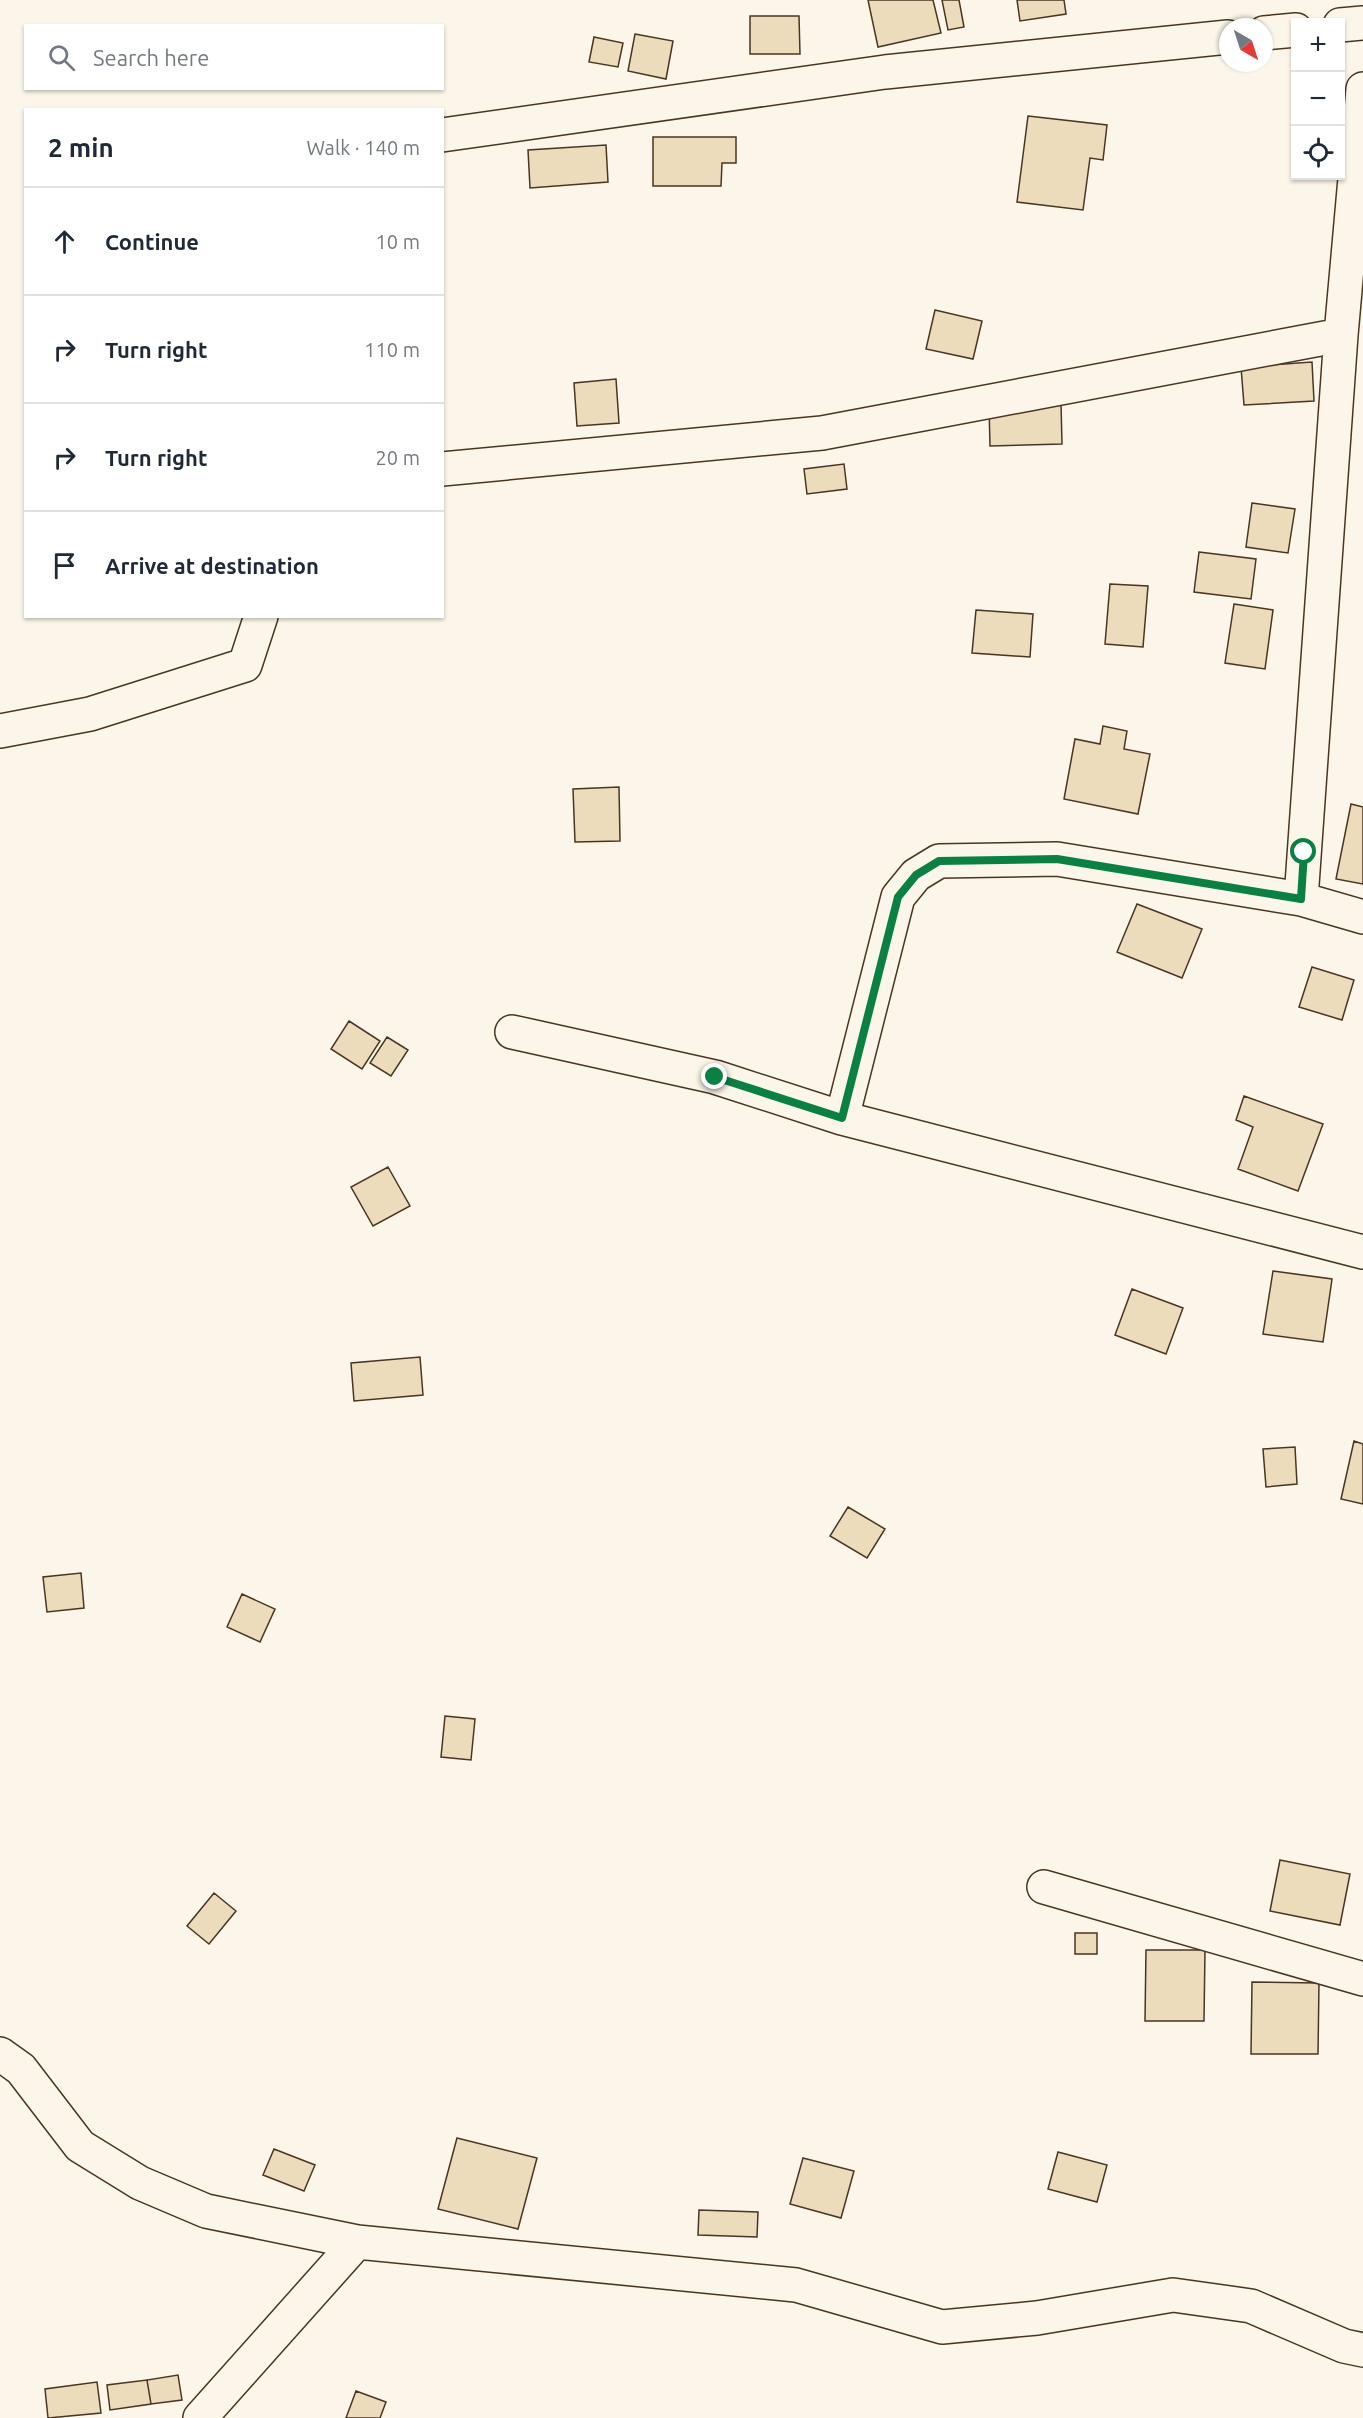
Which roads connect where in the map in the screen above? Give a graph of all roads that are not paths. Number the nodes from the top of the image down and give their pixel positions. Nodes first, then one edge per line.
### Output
1 (1363, 23) edge
2 (1345, 25) edge
3 (1291, 30) edge
4 (1273, 32) edge
5 (1219, 38) edge
6 (1363, 89) edge
7 (444, 135) edge
8 (1341, 335) junction
9 (444, 469) edge
10 (260, 618) edge
11 (0, 731) edge
12 (1301, 899) junction
13 (1363, 917) edge
14 (512, 1032) dead end
15 (842, 1118) junction
16 (1363, 1252) edge
17 (1044, 1887) dead end
18 (1363, 1979) edge
19 (0, 2054) edge
20 (357, 2242) junction
21 (1363, 2350) edge
22 (200, 2418) edge

1 - 2 street
3 - 4 street
5 - 7 street
6 - 8 street
8 - 9 street
8 - 12 street
10 - 11 street
12 - 13 street
12 - 15 street
14 - 15 street
15 - 16 street
17 - 18 street
19 - 20 street
20 - 21 street
20 - 22 street

